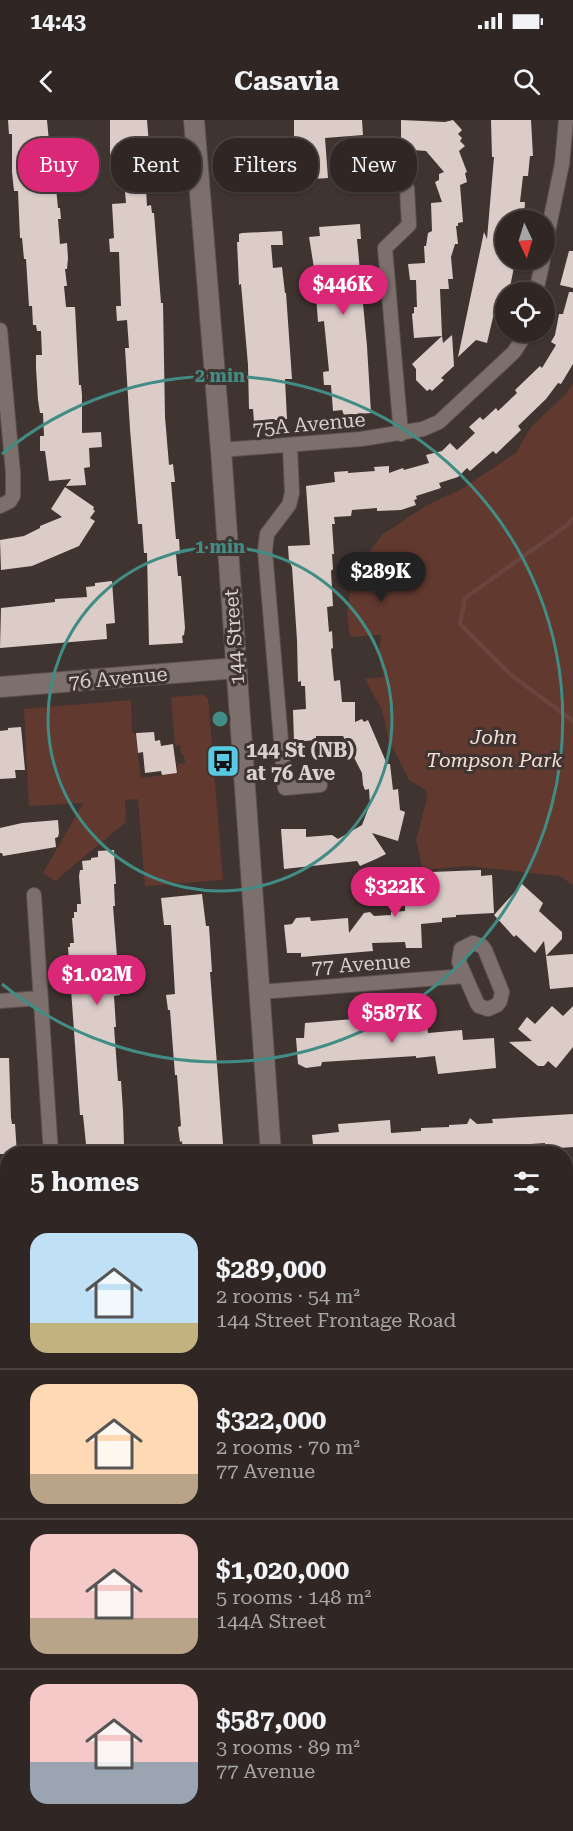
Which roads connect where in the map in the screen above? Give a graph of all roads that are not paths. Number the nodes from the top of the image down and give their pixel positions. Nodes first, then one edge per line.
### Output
1 (194, 120) edge
2 (566, 120) edge
3 (407, 192) edge
4 (552, 210) edge
5 (0, 336) edge
6 (520, 342) edge
7 (401, 434) junction
8 (290, 446) junction
9 (221, 450) junction
10 (5, 503) edge
11 (236, 668) junction
12 (0, 687) edge
13 (320, 785) dead end
14 (34, 895) dead end
15 (465, 976) junction
16 (260, 992) junction
17 (41, 998) junction
18 (0, 1001) edge
19 (50, 1146) edge
20 (270, 1146) edge

1 - 9 main road, 144 Street
2 - 4 street
3 - 7 street
5 - 10 street
6 - 7 street, 75A Avenue
7 - 8 street, 75A Avenue
8 - 9 street, 75A Avenue
8 - 13 street
9 - 11 main road, 144 Street
11 - 12 main road, 76 Avenue
11 - 16 main road, 144 Street
14 - 17 street
15 - 15 street
15 - 16 street, 77 Avenue
16 - 20 main road, 144 Street
17 - 18 street
17 - 19 street

